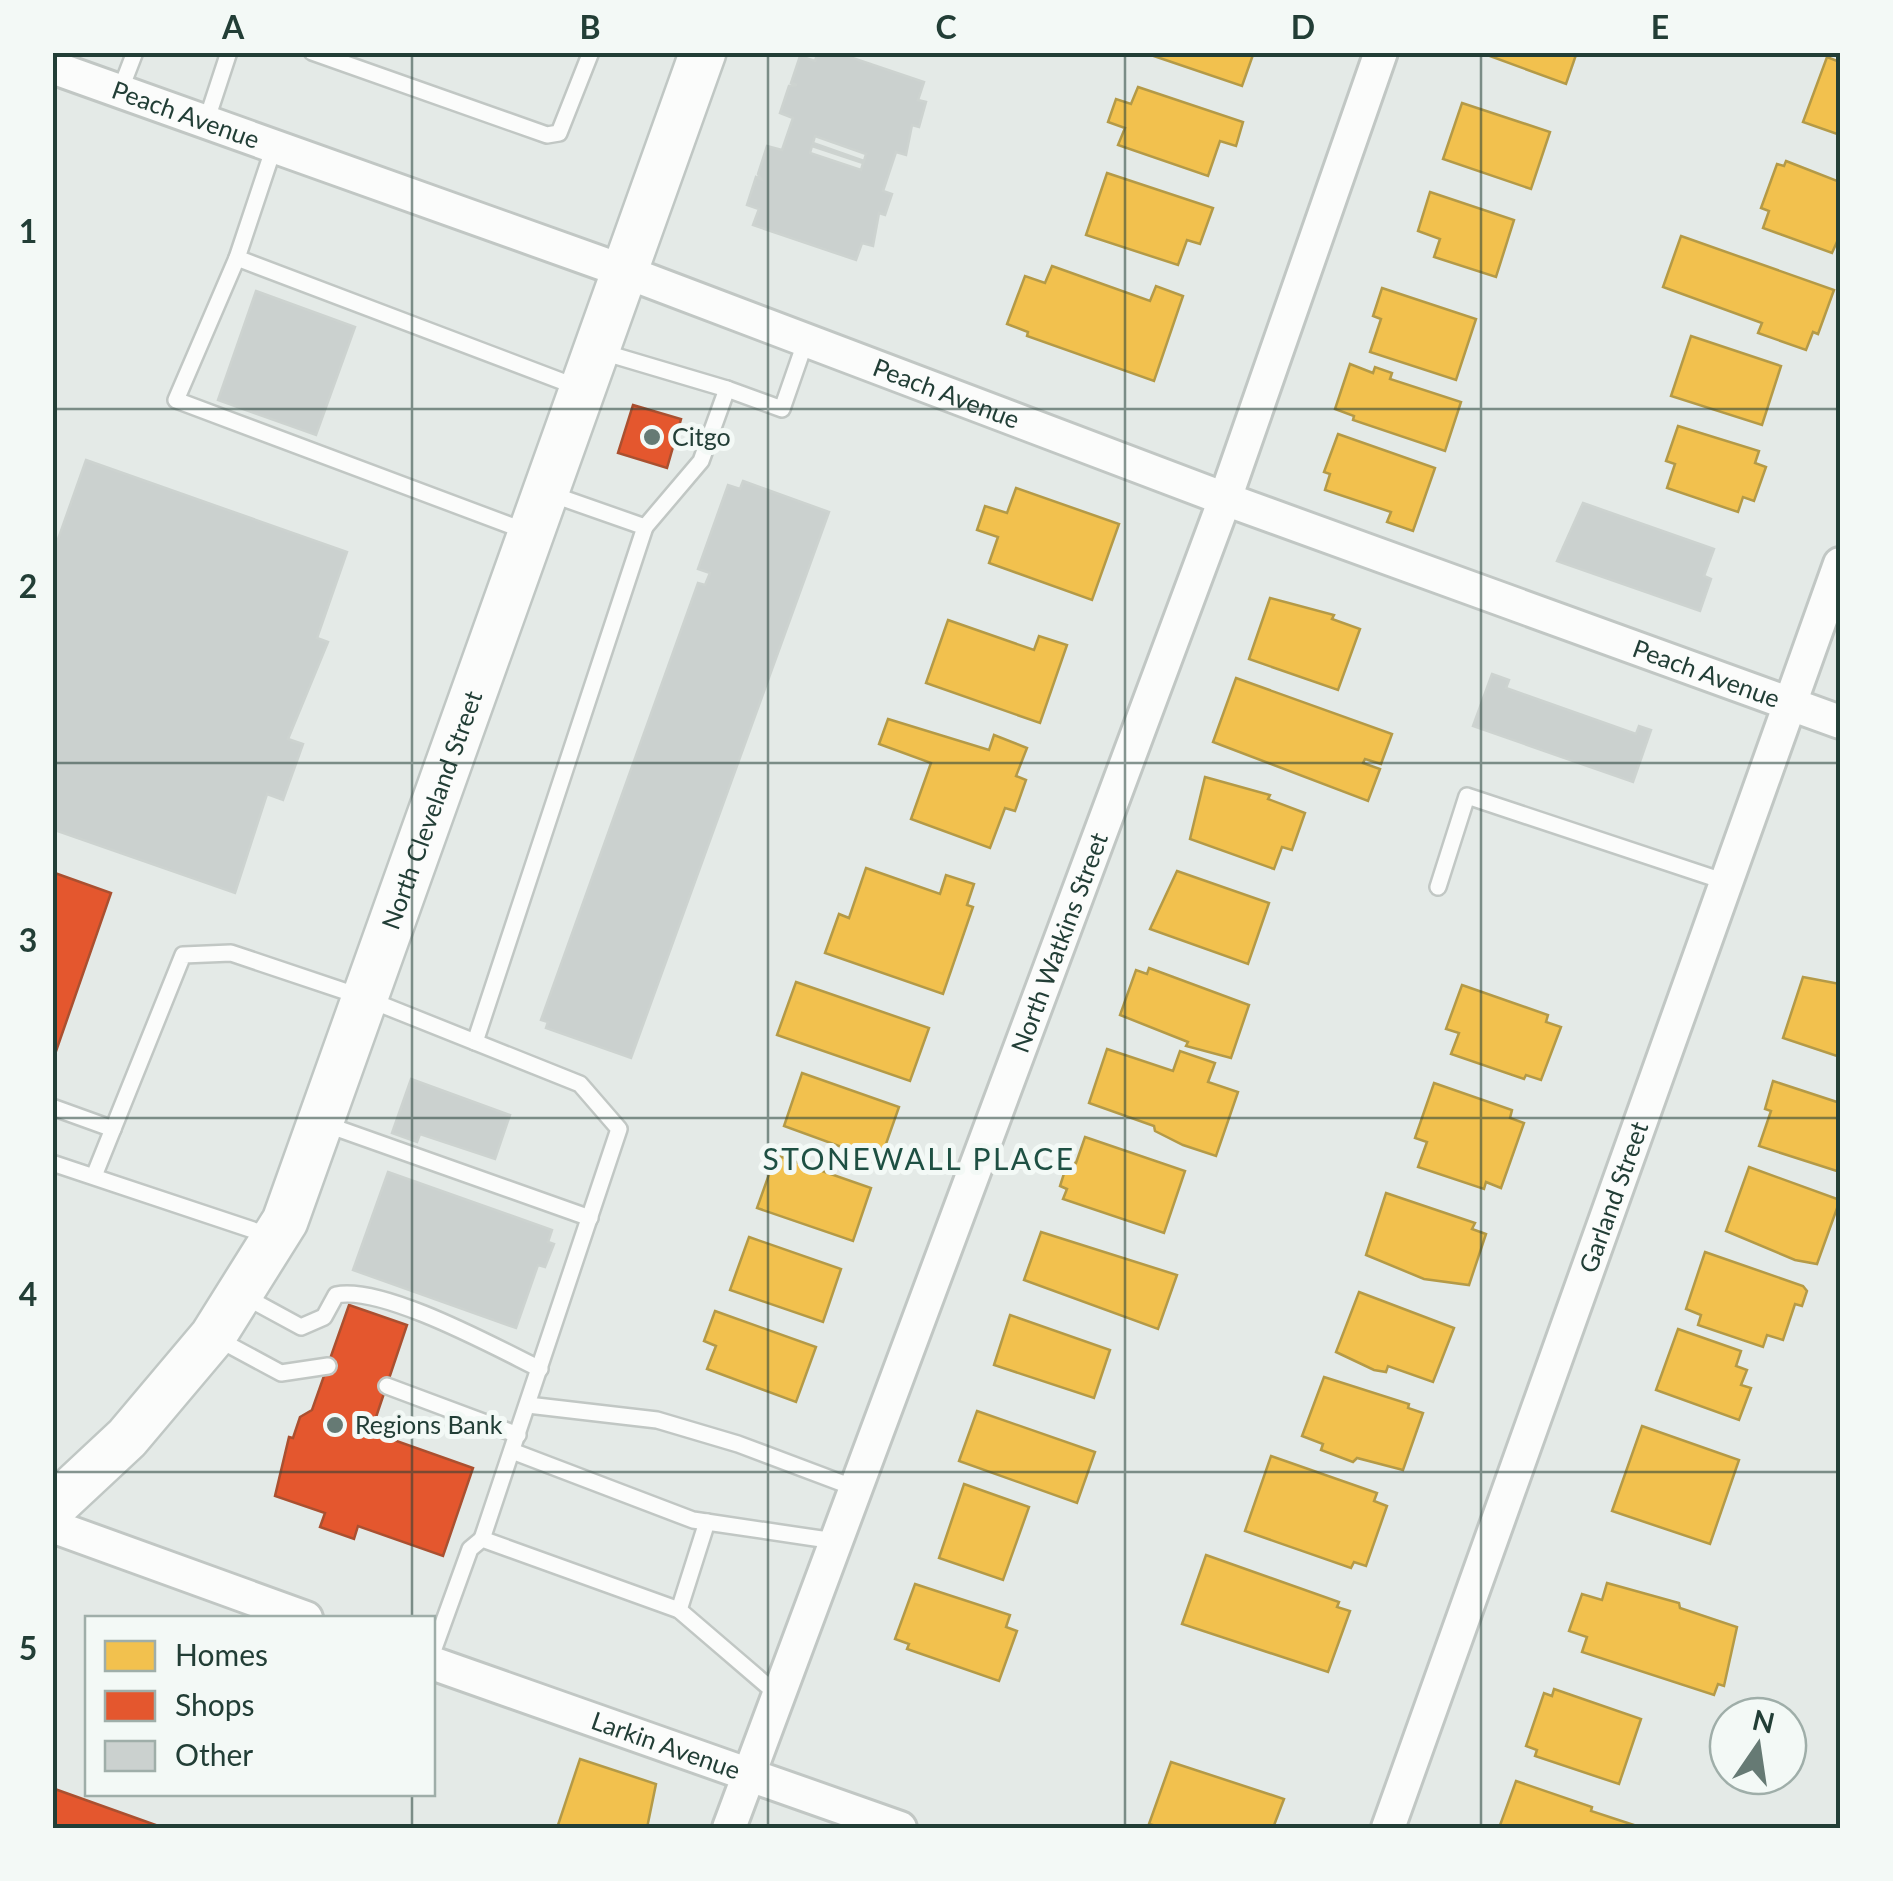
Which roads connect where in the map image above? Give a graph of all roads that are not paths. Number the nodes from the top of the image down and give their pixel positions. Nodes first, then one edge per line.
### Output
1 (134, 52) edge
2 (229, 52) edge
3 (312, 52) edge
4 (590, 52) edge
5 (704, 52) edge
6 (1381, 52) edge
7 (52, 67) edge
8 (120, 91) junction
9 (206, 122) junction
10 (274, 146) junction
11 (237, 258) junction
12 (626, 272) junction
13 (806, 340) junction
14 (591, 370) junction
15 (726, 389) junction
16 (1225, 499) junction
17 (539, 513) junction
18 (645, 527) junction
19 (1840, 564) edge
20 (1790, 705) junction
21 (1840, 722) edge
22 (1726, 882) junction
23 (1438, 886) dead end
24 (365, 998) junction
25 (475, 1042) junction
26 (52, 1107) edge
27 (320, 1122) junction
28 (113, 1129) junction
29 (52, 1163) edge
30 (94, 1176) junction
31 (590, 1218) junction
32 (275, 1237) junction
33 (240, 1294) junction
34 (213, 1336) junction
35 (328, 1366) dead end
36 (540, 1370) junction
37 (386, 1386) dead end
38 (528, 1405) junction
39 (518, 1435) junction
40 (512, 1452) junction
41 (855, 1488) junction
42 (52, 1508) edge
43 (708, 1522) junction
44 (52, 1526) edge
45 (482, 1539) junction
46 (835, 1541) junction
47 (678, 1610) junction
48 (300, 1616) edge
49 (435, 1646) edge
50 (435, 1664) edge
51 (778, 1695) junction
52 (748, 1775) junction
53 (728, 1828) edge
54 (900, 1828) edge
55 (1388, 1828) edge

1 - 8 lane
2 - 9 lane
3 - 4 lane
5 - 12 main road, North Cleveland Street
6 - 16 street, North Watkins Street
7 - 8 street, Peach Avenue
8 - 9 street, Peach Avenue
9 - 10 street, Peach Avenue
10 - 11 lane
10 - 12 street, Peach Avenue
11 - 14 lane
11 - 17 lane
12 - 13 street, Peach Avenue
12 - 14 main road, North Cleveland Street
13 - 15 lane
13 - 16 street, Peach Avenue
14 - 15 lane
14 - 17 main road, North Cleveland Street
15 - 18 lane
16 - 20 street, Peach Avenue
16 - 41 street, North Watkins Street
17 - 18 lane
17 - 24 main road, North Cleveland Street
18 - 25 lane
19 - 20 street, Garland Street
20 - 21 street, Peach Avenue
20 - 22 street, Garland Street
22 - 23 lane
22 - 55 street, Garland Street
24 - 25 lane
24 - 27 main road, North Cleveland Street
24 - 28 lane
25 - 31 lane
26 - 28 lane
27 - 31 lane
27 - 32 main road, North Cleveland Street
28 - 30 lane
29 - 30 lane
30 - 32 lane
31 - 36 lane
32 - 33 main road, North Cleveland Street
33 - 34 main road, North Cleveland Street
33 - 36 lane
34 - 35 lane
34 - 42 main road, North Cleveland Street
36 - 38 lane
37 - 39 lane
38 - 39 lane
38 - 41 lane
39 - 40 lane
40 - 43 lane
40 - 45 lane
41 - 46 street, North Watkins Street
43 - 46 lane
43 - 47 lane
44 - 48 street
45 - 47 lane
45 - 49 lane
46 - 51 street, North Watkins Street
47 - 51 lane
50 - 52 street, Larkin Avenue
51 - 52 street, North Watkins Street
52 - 53 street, North Watkins Street
52 - 54 street, Larkin Avenue

